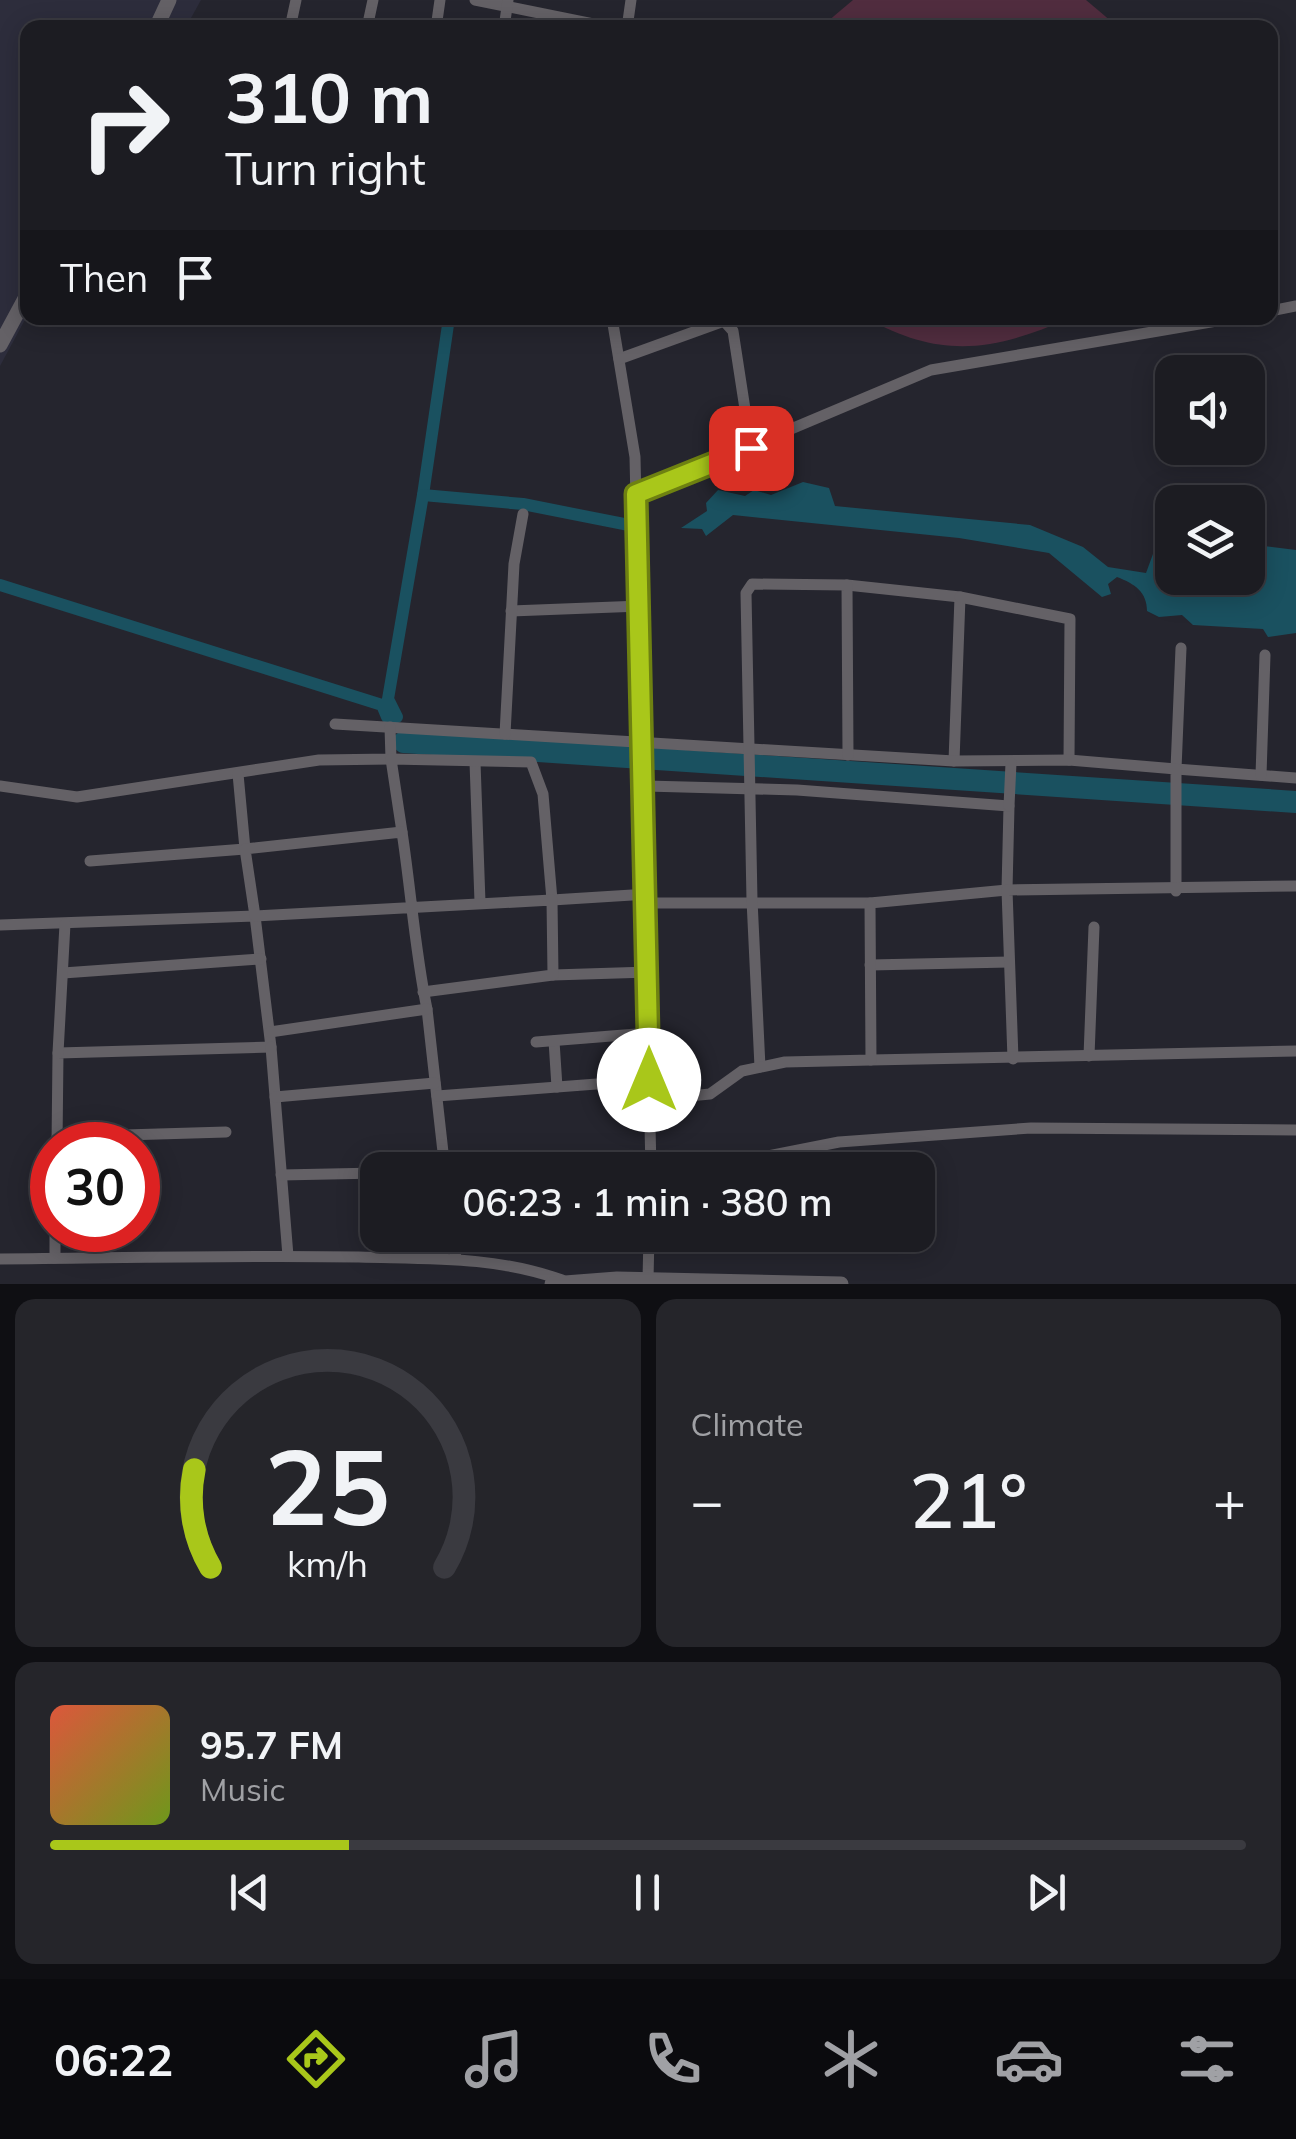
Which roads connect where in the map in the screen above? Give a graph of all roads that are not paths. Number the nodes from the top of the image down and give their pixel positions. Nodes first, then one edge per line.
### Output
1 (474, 0) edge
2 (508, 3) edge
3 (580, 20) edge
4 (20, 308) edge
5 (613, 325) edge
6 (713, 325) edge
7 (728, 325) edge
8 (1193, 325) edge
9 (0, 346) edge
10 (619, 359) junction
11 (751, 448) junction
12 (636, 494) junction
13 (524, 514) dead end
14 (848, 585) junction
15 (960, 597) junction
16 (641, 606) junction
17 (511, 611) junction
18 (1181, 648) dead end
19 (1265, 655) dead end
20 (335, 724) dead end
21 (390, 727) junction
22 (505, 734) junction
23 (645, 743) junction
24 (750, 749) junction
25 (848, 754) junction
26 (391, 760) junction
27 (1069, 760) junction
28 (954, 761) junction
29 (475, 762) junction
30 (1011, 763) junction
31 (1176, 769) junction
32 (238, 774) junction
33 (1261, 776) junction
34 (1296, 778) edge
35 (0, 786) edge
36 (646, 786) junction
37 (748, 788) junction
38 (1009, 806) junction
39 (402, 832) junction
40 (245, 848) junction
41 (90, 861) dead end
42 (1296, 886) edge
43 (1006, 890) junction
44 (1176, 891) junction
45 (648, 898) junction
46 (552, 900) junction
47 (752, 900) junction
48 (480, 902) junction
49 (870, 903) junction
50 (413, 904) junction
51 (255, 916) junction
52 (66, 924) junction
53 (0, 925) edge
54 (1094, 927) dead end
55 (260, 959) junction
56 (1009, 962) junction
57 (870, 965) junction
58 (63, 972) junction
59 (649, 972) junction
60 (553, 975) junction
61 (423, 992) junction
62 (426, 1009) junction
63 (270, 1032) junction
64 (649, 1033) junction
65 (554, 1040) junction
66 (536, 1042) dead end
67 (271, 1047) junction
68 (1296, 1051) edge
69 (58, 1053) junction
70 (1090, 1056) junction
71 (1012, 1058) junction
72 (871, 1060) junction
73 (760, 1067) junction
74 (649, 1080) junction
75 (557, 1087) junction
76 (436, 1090) junction
77 (276, 1097) junction
78 (649, 1100) junction
79 (57, 1122) edge
80 (1296, 1130) edge
81 (226, 1132) dead end
82 (160, 1136) edge
83 (444, 1152) edge
84 (651, 1152) edge
85 (788, 1152) edge
86 (360, 1173) edge
87 (281, 1174) junction
88 (55, 1252) edge
89 (455, 1252) edge
90 (650, 1252) edge
91 (288, 1256) junction
92 (55, 1258) junction
93 (0, 1259) edge
94 (456, 1260) junction
95 (653, 1281) edge
96 (557, 1282) edge
97 (841, 1284) edge

1 - 2 street
2 - 3 street
4 - 9 street
5 - 10 street
6 - 10 street
7 - 11 street
8 - 11 street
10 - 12 street
11 - 12 street
12 - 16 street
13 - 17 street
14 - 15 street
14 - 24 street
14 - 25 street
15 - 27 street
15 - 28 street
16 - 17 street
16 - 23 street
17 - 22 street
18 - 31 street
19 - 33 street
20 - 21 street
21 - 22 street
21 - 26 street
22 - 23 street
23 - 24 street
23 - 36 street
24 - 25 street
24 - 37 street
25 - 28 street
26 - 29 street
26 - 32 street
26 - 39 street
27 - 30 street
27 - 31 street
28 - 30 street
29 - 46 street
29 - 48 street
30 - 38 street
31 - 33 street
31 - 44 street
32 - 35 street
32 - 40 street
33 - 34 street
36 - 37 street
36 - 45 street
37 - 38 street
37 - 47 street
38 - 43 street
39 - 40 street
39 - 50 street
40 - 41 street
40 - 51 street
42 - 44 street
43 - 44 street
43 - 49 street
43 - 56 street
45 - 46 street
45 - 47 street
45 - 59 street
46 - 48 street
46 - 60 street
47 - 49 street
47 - 73 street
48 - 50 street
49 - 57 street
50 - 51 street
50 - 61 street
51 - 52 street
51 - 55 street
52 - 53 street
52 - 58 street
54 - 70 street
55 - 58 street
55 - 63 street
56 - 57 street
56 - 71 street
57 - 72 street
58 - 69 street
59 - 60 street
59 - 64 street
60 - 61 street
61 - 62 street
62 - 63 street
62 - 76 street
63 - 67 street
64 - 65 street
64 - 74 street
65 - 66 street
65 - 75 street
67 - 69 street
67 - 77 street
68 - 70 street
69 - 79 street
70 - 71 street
71 - 72 street
72 - 73 street
73 - 78 street
74 - 75 street
74 - 78 street
75 - 76 street
76 - 77 street
76 - 83 street
77 - 87 street
78 - 84 street
80 - 85 street
81 - 82 street
86 - 87 street
87 - 91 street
88 - 92 street
89 - 94 street
90 - 95 street
91 - 92 street
91 - 94 street
92 - 93 street
94 - 96 street
95 - 96 street
95 - 97 street

